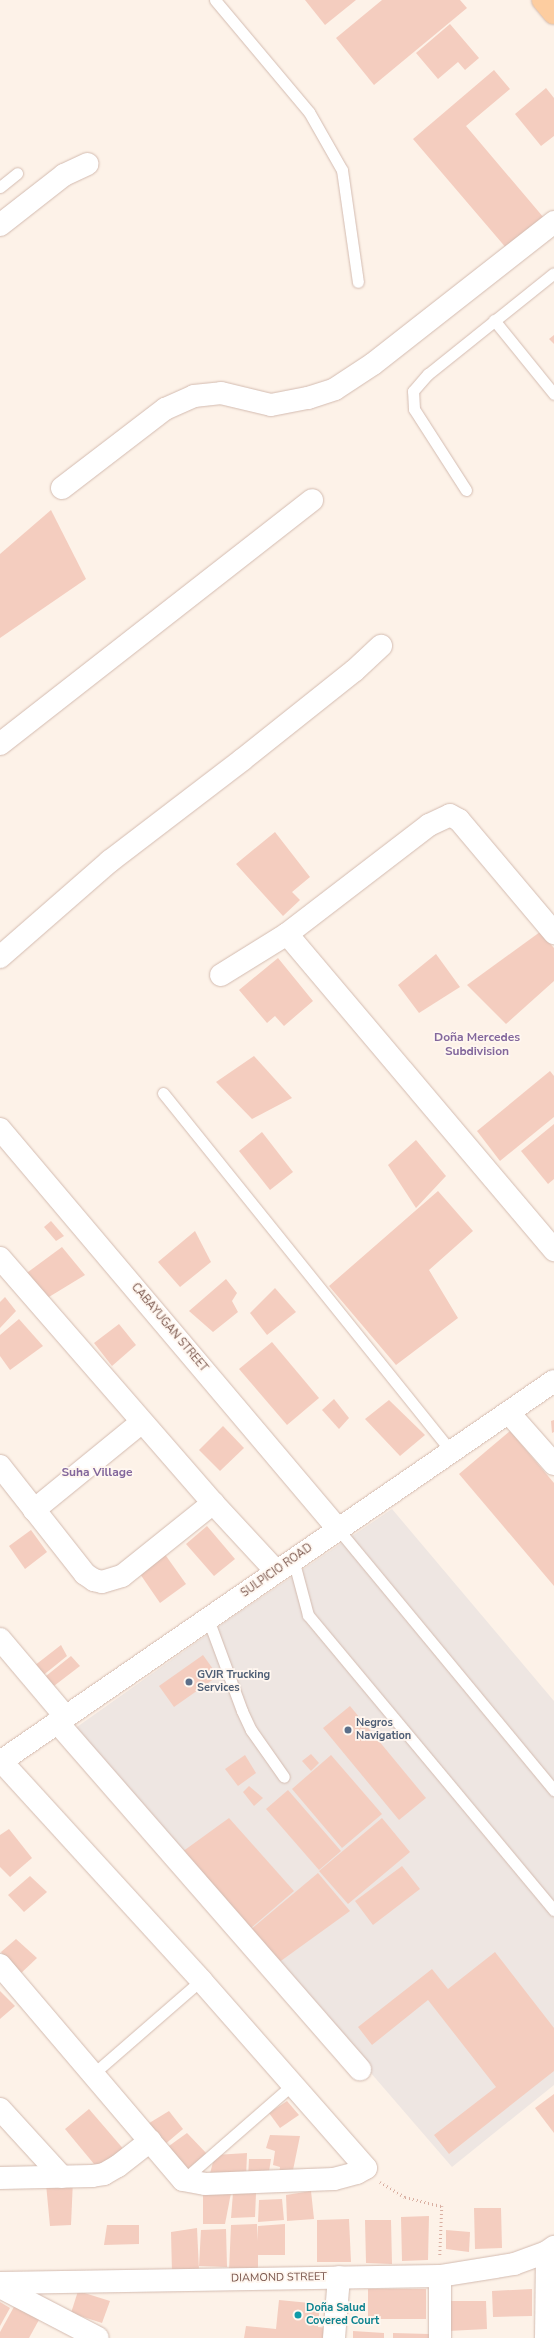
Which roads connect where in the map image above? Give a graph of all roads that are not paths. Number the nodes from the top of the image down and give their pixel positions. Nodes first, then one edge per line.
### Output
1 (215, 0) edge
2 (543, 0) edge
3 (554, 13) edge
4 (88, 164) dead end
5 (17, 173) dead end
6 (0, 188) edge
7 (554, 222) edge
8 (0, 225) edge
9 (554, 273) edge
10 (358, 282) dead end
11 (494, 320) junction
12 (554, 394) edge
13 (62, 488) dead end
14 (466, 490) dead end
15 (312, 500) dead end
16 (381, 646) dead end
17 (0, 744) edge
18 (554, 933) edge
19 (287, 934) junction
20 (0, 957) edge
21 (220, 975) dead end
22 (163, 1093) dead end
23 (0, 1128) edge
24 (554, 1250) edge
25 (1, 1262) edge
26 (554, 1381) edge
27 (509, 1413) junction
28 (142, 1422) junction
29 (452, 1452) junction
30 (554, 1464) edge
31 (0, 1466) edge
32 (213, 1503) junction
33 (34, 1510) junction
34 (338, 1529) junction
35 (285, 1565) junction
36 (208, 1618) junction
37 (0, 1639) edge
38 (61, 1720) junction
39 (1, 1762) edge
40 (284, 1777) dead end
41 (554, 1790) edge
42 (554, 1910) edge
43 (0, 1965) edge
44 (201, 1980) junction
45 (360, 2069) dead end
46 (94, 2074) junction
47 (292, 2085) junction
48 (0, 2109) edge
49 (150, 2141) junction
50 (62, 2177) junction
51 (0, 2178) edge
52 (183, 2180) junction
53 (550, 2250) edge
54 (440, 2276) junction
55 (339, 2277) junction
56 (0, 2283) edge
57 (0, 2286) edge
58 (98, 2338) edge
59 (334, 2338) edge
60 (440, 2338) edge
61 (546, 2338) edge

1 - 10 lane
2 - 3 main road
4 - 8 street
5 - 6 lane
7 - 13 street
9 - 11 lane
11 - 12 lane
11 - 14 lane
15 - 17 street
16 - 20 street
18 - 19 street
19 - 21 street
19 - 24 street
22 - 29 lane
23 - 34 street, CABAYUGAN STREET
25 - 28 street
26 - 27 street, SULPICIO ROAD
27 - 29 street, SULPICIO ROAD
27 - 30 street
28 - 32 street
28 - 33 street
29 - 34 street, SULPICIO ROAD
31 - 33 street
32 - 33 street
32 - 35 street
34 - 35 street, SULPICIO ROAD
34 - 41 lane
35 - 36 street, SULPICIO ROAD
35 - 42 lane
36 - 38 street, SULPICIO ROAD
36 - 40 lane
37 - 38 street
38 - 39 street, SULPICIO ROAD
38 - 45 street
39 - 44 street
43 - 46 street
44 - 46 lane
44 - 47 street
46 - 49 street
47 - 52 lane
47 - 52 street
48 - 50 street
49 - 50 street
49 - 52 street
50 - 51 street
53 - 54 street, DIAMOND STREET
53 - 61 street
54 - 55 street, DIAMOND STREET
54 - 60 street
55 - 56 street, DIAMOND STREET
55 - 59 street
57 - 58 street

